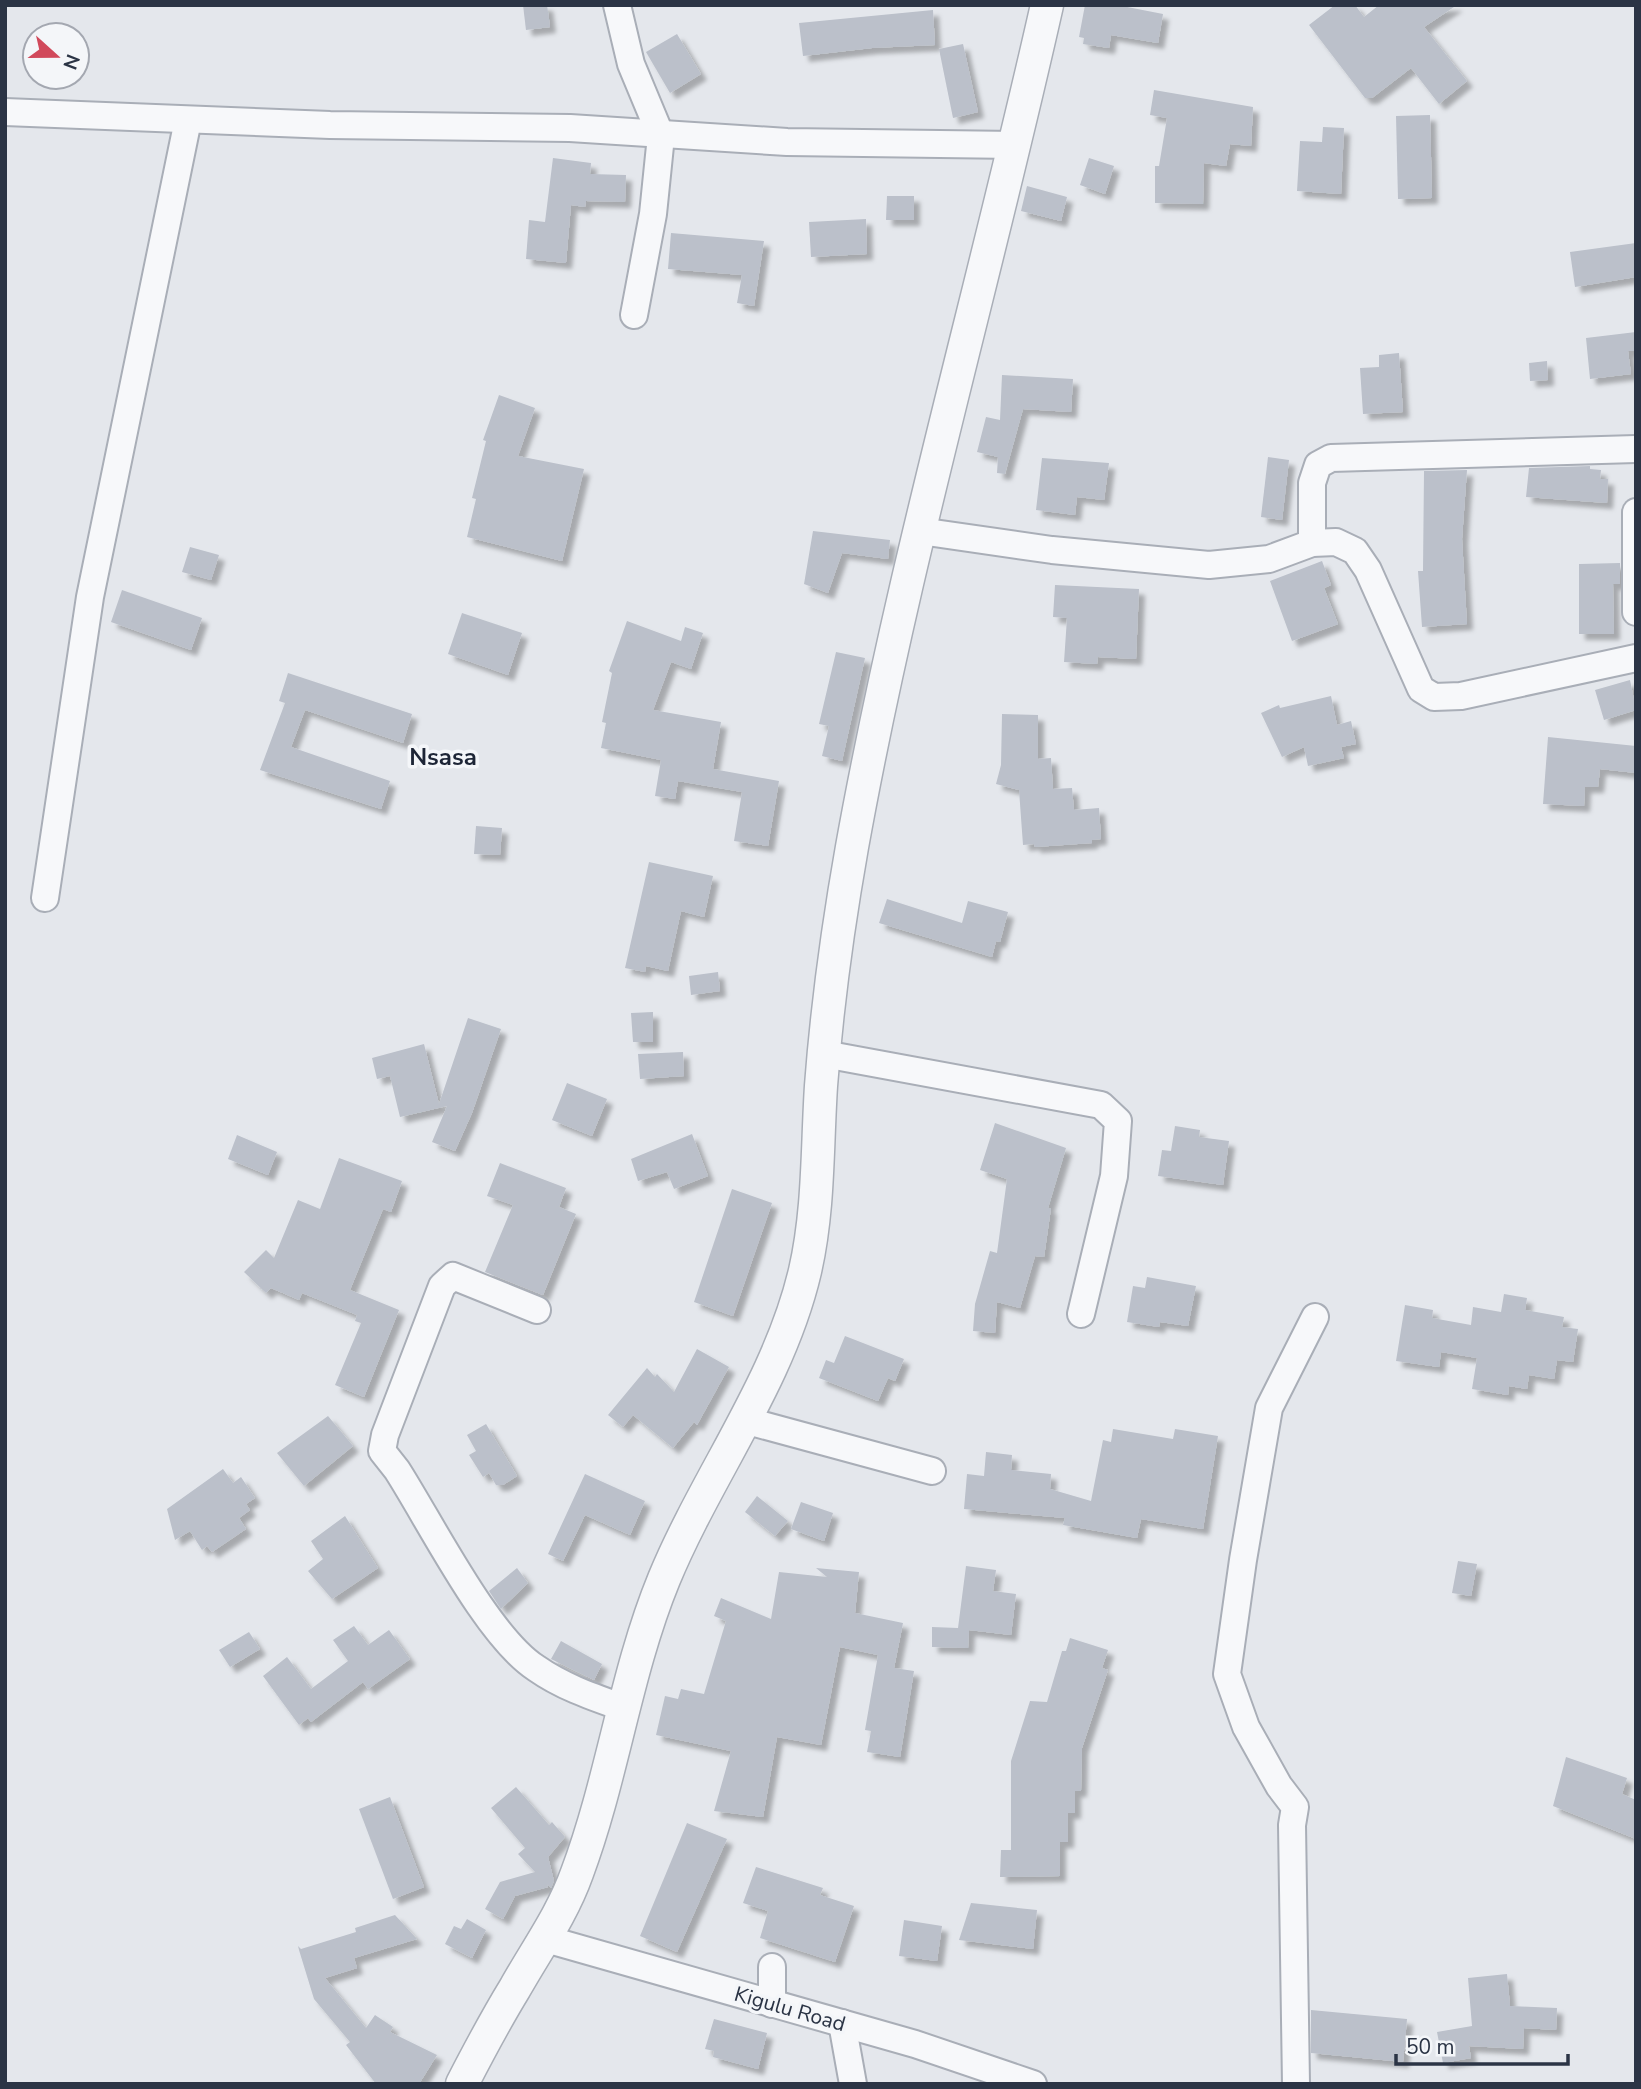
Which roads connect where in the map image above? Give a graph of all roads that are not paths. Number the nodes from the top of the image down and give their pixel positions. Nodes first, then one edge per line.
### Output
1 (617, 5) edge
2 (1047, 5) edge
3 (5, 112) edge
4 (188, 120) junction
5 (662, 136) junction
6 (1016, 145) junction
7 (634, 315) dead end
8 (1636, 449) edge
9 (1636, 512) edge
10 (920, 531) junction
11 (1312, 543) junction
12 (1636, 612) edge
13 (1636, 658) edge
14 (45, 898) dead end
15 (824, 1054) junction
16 (537, 1310) dead end
17 (1081, 1314) dead end
18 (1315, 1317) dead end
19 (744, 1420) junction
20 (932, 1471) dead end
21 (624, 1708) junction
22 (546, 1939) junction
23 (772, 1968) dead end
24 (772, 2004) junction
25 (842, 2023) junction
26 (463, 2084) edge
27 (853, 2084) edge
28 (1033, 2084) edge
29 (1296, 2084) edge

1 - 5 street
2 - 6 street
3 - 4 street
4 - 5 street
4 - 14 street
5 - 6 street
5 - 7 street
6 - 10 street
8 - 11 street
9 - 12 street
10 - 11 street
10 - 15 street
11 - 13 street
15 - 17 street
15 - 19 street
16 - 21 street
18 - 29 street
19 - 20 street
19 - 21 street
21 - 22 street
22 - 24 street, Kigulu Road
22 - 26 street
23 - 24 street
24 - 25 street, Kigulu Road
25 - 27 street
25 - 28 street, Kigulu Road

